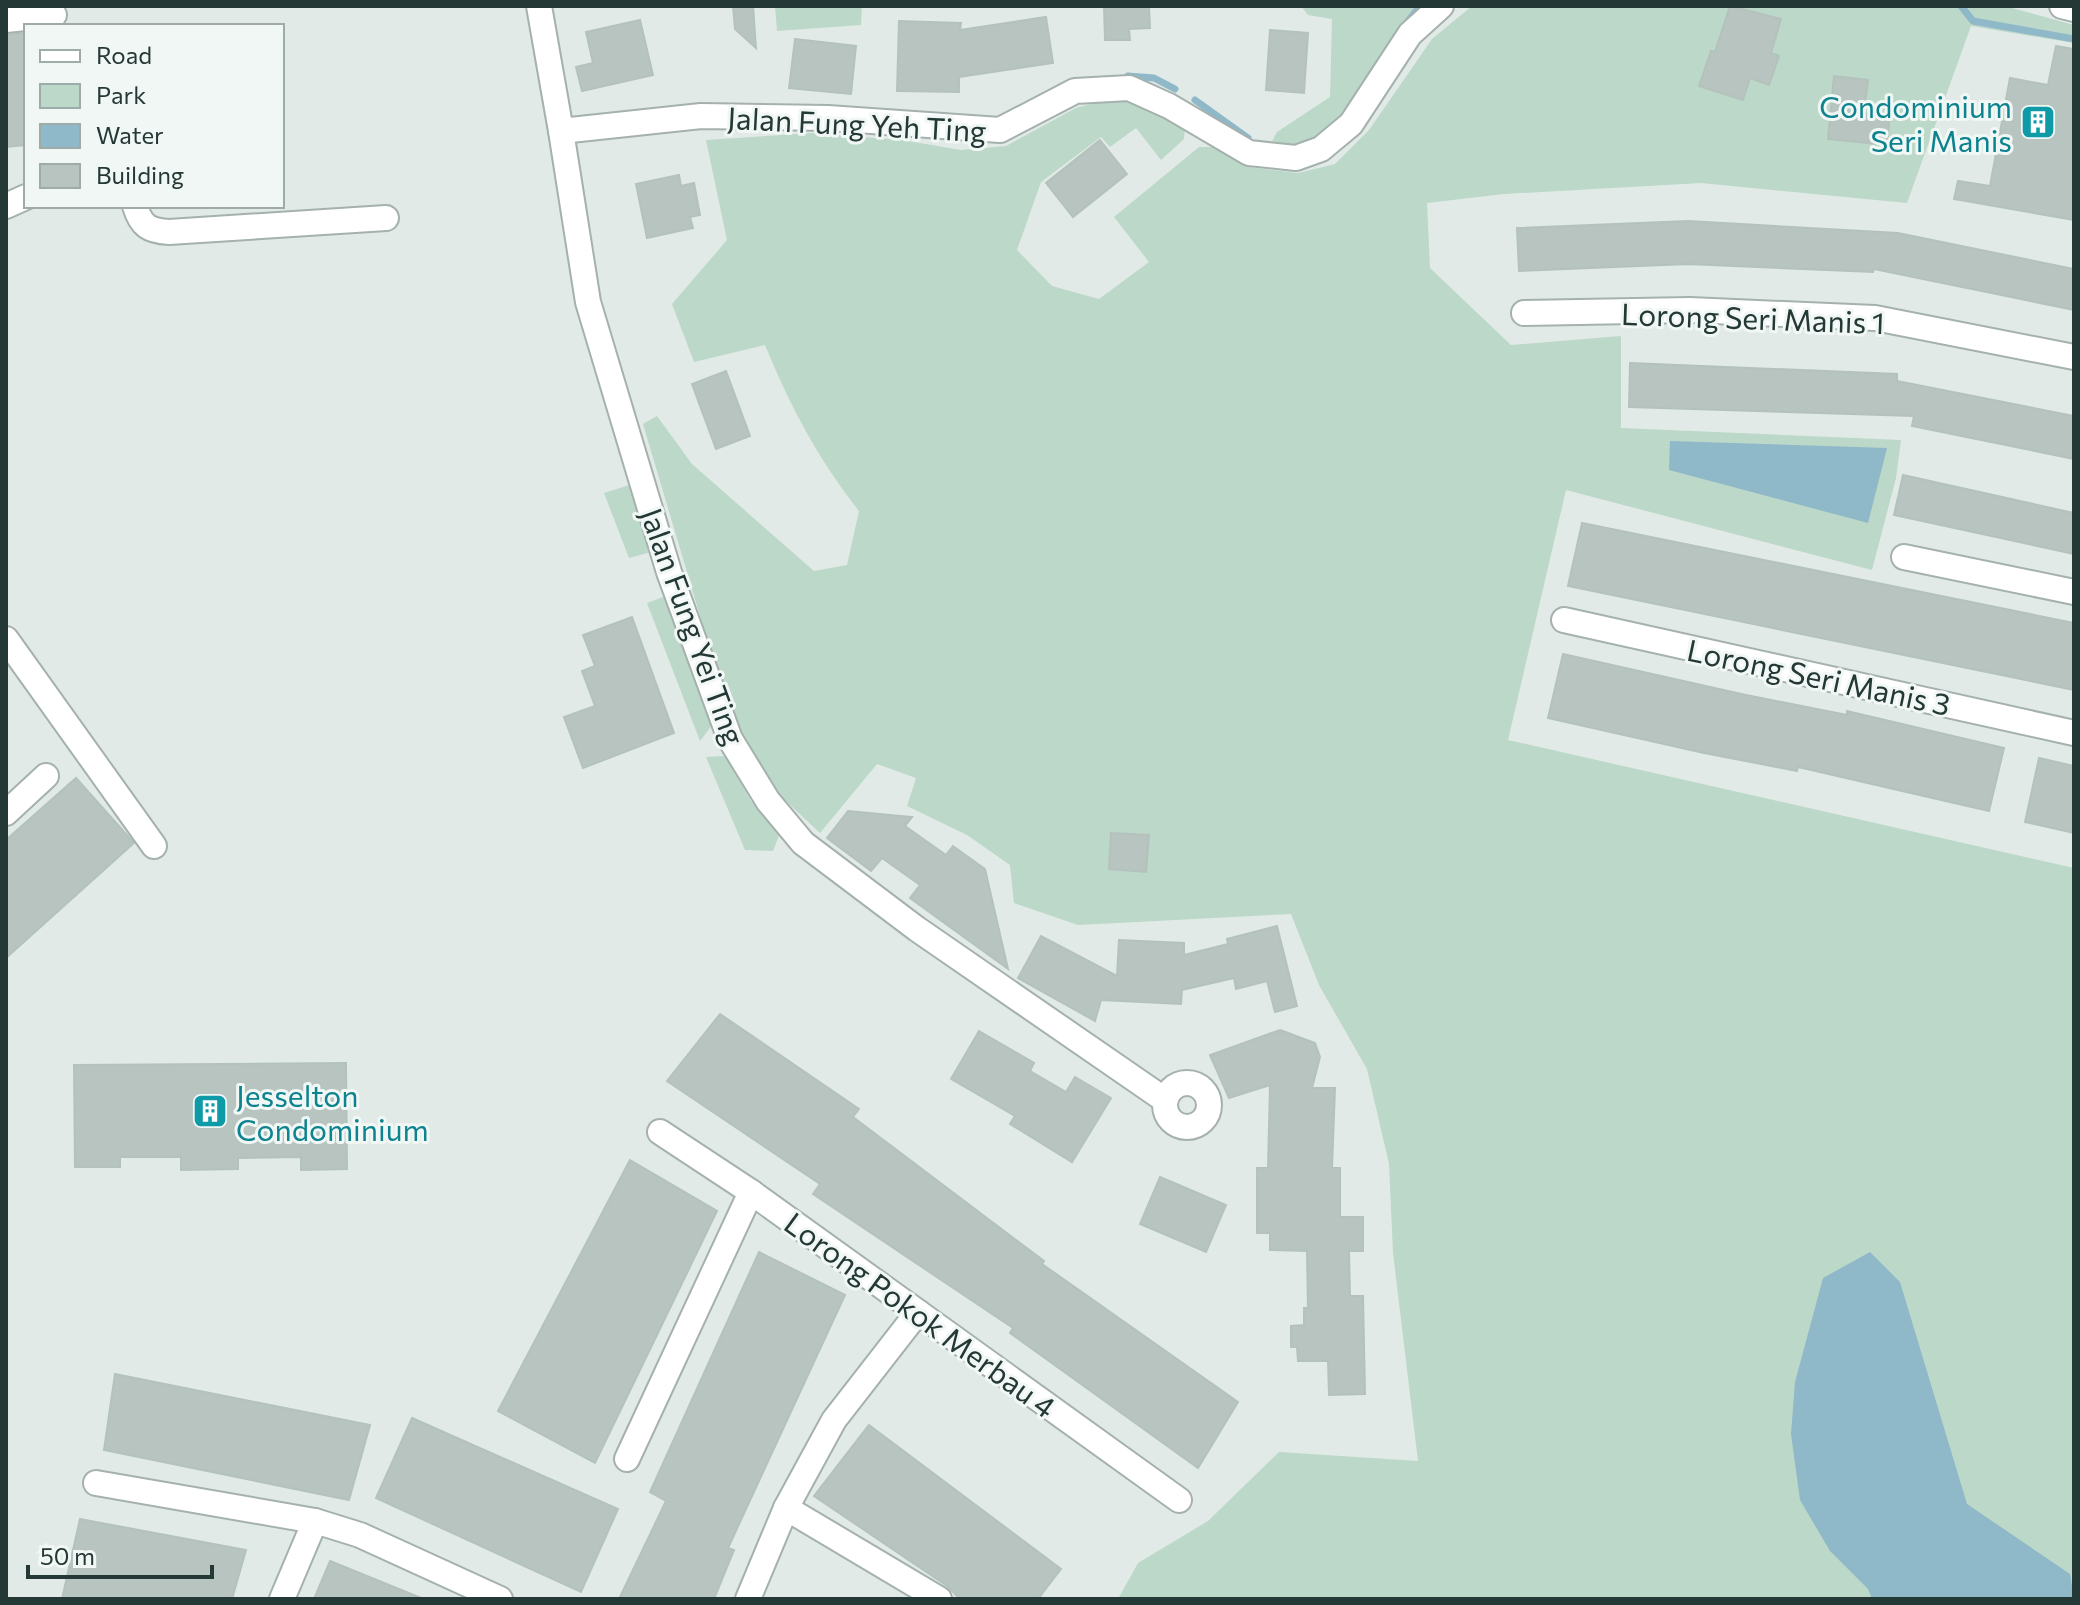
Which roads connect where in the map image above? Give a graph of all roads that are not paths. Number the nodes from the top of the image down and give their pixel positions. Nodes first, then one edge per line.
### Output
1 (539, 6) edge
2 (1441, 6) edge
3 (2062, 6) edge
4 (2074, 9) edge
5 (55, 16) edge
6 (6, 20) edge
7 (561, 131) junction
8 (136, 208) edge
9 (386, 218) dead end
10 (1524, 313) dead end
11 (2074, 357) edge
12 (1904, 557) dead end
13 (2074, 592) edge
14 (1564, 620) dead end
15 (6, 639) edge
16 (2074, 733) edge
17 (46, 776) dead end
18 (6, 813) edge
19 (154, 846) dead end
20 (1165, 1100) dead end
21 (660, 1132) dead end
22 (751, 1192) junction
23 (918, 1312) junction
24 (627, 1459) dead end
25 (96, 1483) dead end
26 (1179, 1500) dead end
27 (786, 1508) junction
28 (315, 1521) junction
29 (282, 1599) edge
30 (500, 1599) edge
31 (748, 1599) edge
32 (939, 1599) edge

1 - 7 street, Jalan Fung Yei Ting
2 - 7 street, Jalan Fung Yeh Ting
3 - 4 street
5 - 6 street
7 - 20 street, Jalan Fung Yei Ting
8 - 9 street
10 - 11 street, Lorong Seri Manis 1
12 - 13 street
14 - 16 street, Lorong Seri Manis 3
15 - 19 street
17 - 18 street
21 - 22 street, Lorong Pokok Merbau 4
22 - 23 street, Lorong Pokok Merbau 4
22 - 24 street
23 - 26 street, Lorong Pokok Merbau 4
23 - 27 street
25 - 28 street
27 - 31 street
27 - 32 street
28 - 29 street
28 - 30 street

